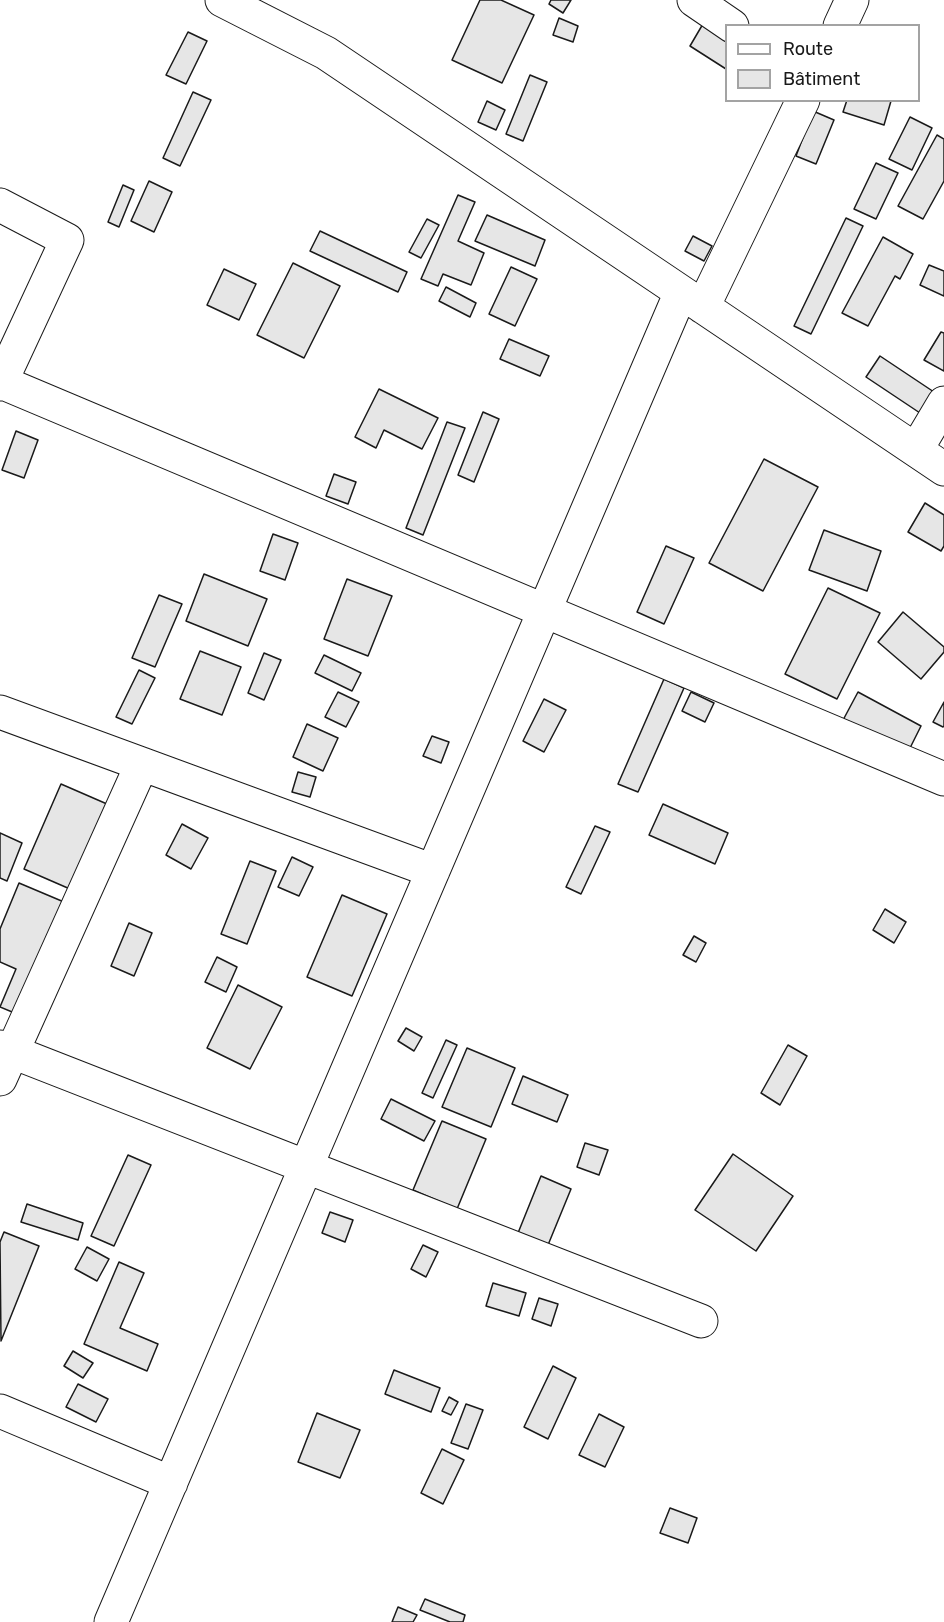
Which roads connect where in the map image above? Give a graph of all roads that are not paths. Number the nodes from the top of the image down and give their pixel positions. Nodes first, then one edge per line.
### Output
1 (222, 0) edge
2 (694, 0) edge
3 (852, 0) edge
4 (729, 24) edge
5 (841, 24) edge
6 (802, 102) edge
7 (0, 206) edge
8 (692, 299) junction
9 (0, 383) edge
10 (944, 403) edge
11 (916, 450) junction
12 (944, 469) edge
13 (544, 611) junction
14 (0, 712) edge
15 (142, 764) junction
16 (944, 779) edge
17 (433, 871) junction
18 (4, 1060) edge
19 (306, 1167) junction
20 (701, 1321) dead end
21 (0, 1411) edge
22 (171, 1483) junction
23 (111, 1622) edge

1 - 8 street
2 - 4 street
3 - 5 street
6 - 8 street
7 - 9 street
8 - 11 street
8 - 13 street
9 - 13 street
10 - 11 street
11 - 12 street
13 - 16 street
13 - 17 street
14 - 15 street
15 - 17 street
15 - 18 street
17 - 19 street
18 - 19 street
19 - 20 street
19 - 22 street
21 - 22 street
22 - 23 street

